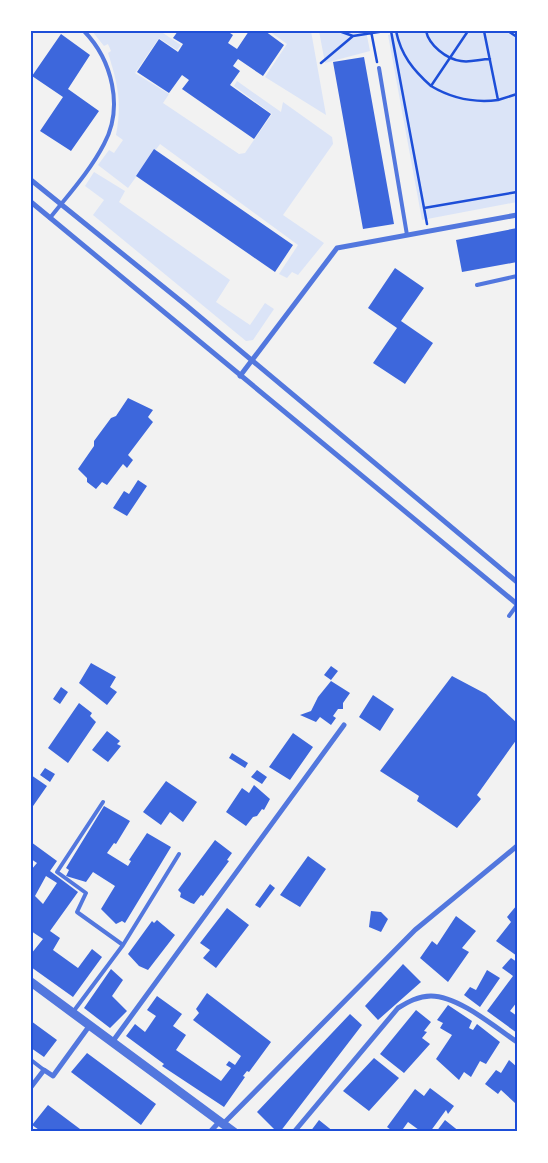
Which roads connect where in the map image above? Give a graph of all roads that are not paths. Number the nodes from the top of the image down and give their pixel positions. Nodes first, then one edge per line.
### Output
1 (84, 31) edge
2 (378, 68) road end
3 (31, 180) edge
4 (31, 202) edge
5 (61, 204) junction
6 (517, 215) edge
7 (50, 218) junction
8 (407, 235) junction
9 (517, 276) edge
10 (477, 284) dead end
11 (252, 360) junction
12 (240, 376) junction
13 (517, 582) edge
14 (517, 604) edge
15 (509, 616) dead end
16 (344, 725) dead end
17 (103, 802) dead end
18 (517, 846) edge
19 (179, 854) dead end
20 (123, 945) junction
21 (31, 982) edge
22 (73, 1012) junction
23 (91, 1025) junction
24 (113, 1041) junction
25 (517, 1042) edge
26 (31, 1060) edge
27 (44, 1070) junction
28 (31, 1086) edge
29 (221, 1122) junction
30 (210, 1132) edge
31 (234, 1132) edge
32 (294, 1132) edge

1 - 5 lane
2 - 8 lane
3 - 5 street
4 - 7 street
5 - 7 lane
5 - 11 street
6 - 8 street
7 - 12 street
8 - 11 street
9 - 10 lane
11 - 12 street
11 - 13 street
12 - 14 street
14 - 15 lane
16 - 24 street
17 - 20 lane
18 - 29 street
19 - 20 lane
20 - 22 lane
21 - 22 street
22 - 23 street
23 - 24 street
23 - 27 street
24 - 29 street
25 - 32 street
26 - 27 lane
27 - 28 street
29 - 30 street
29 - 31 street

